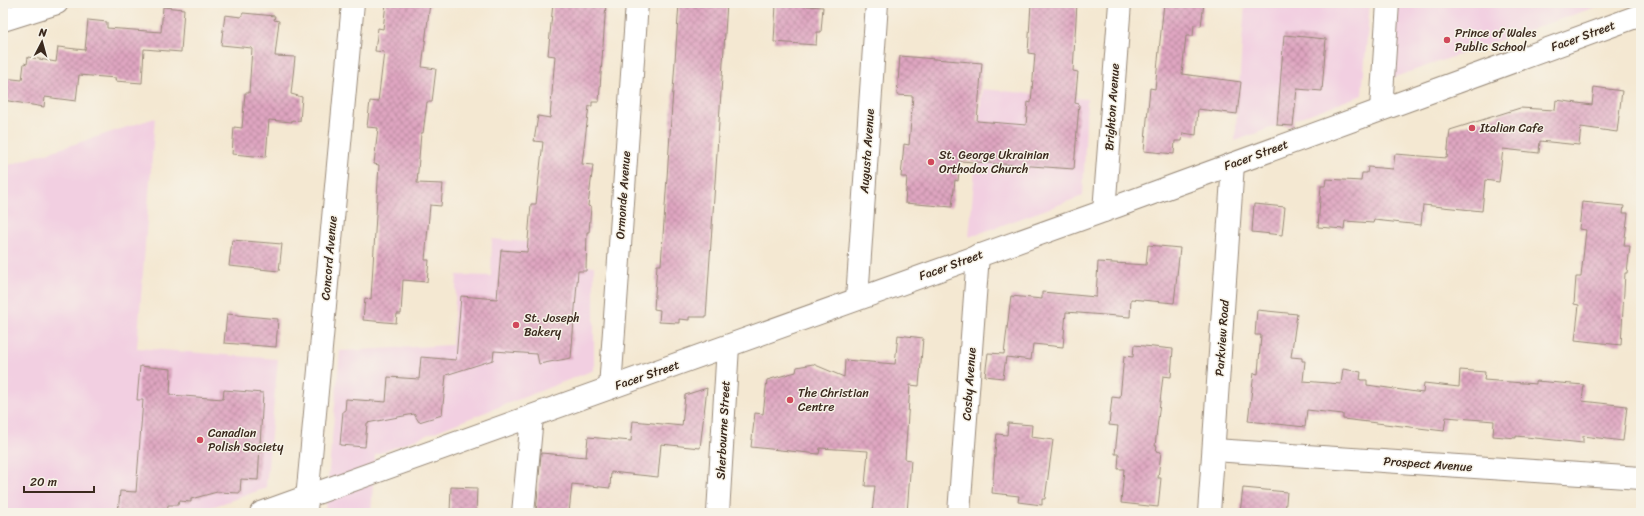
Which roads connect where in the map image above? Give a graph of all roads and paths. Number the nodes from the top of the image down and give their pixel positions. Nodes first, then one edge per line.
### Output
1 (57, 3) edge
2 (353, 3) edge
3 (637, 3) edge
4 (877, 3) edge
5 (1120, 3) edge
6 (1388, 3) edge
7 (1641, 15) edge
8 (3, 20) edge
9 (1381, 109) junction
10 (1233, 164) junction
11 (1104, 211) junction
12 (978, 255) junction
13 (857, 299) junction
14 (728, 346) junction
15 (610, 388) junction
16 (532, 417) junction
17 (1214, 450) junction
18 (1641, 478) edge
19 (307, 505) edge
20 (261, 513) edge
21 (523, 513) edge
22 (718, 513) edge
23 (959, 513) edge
24 (1209, 513) edge

1 - 8 street
2 - 19 street, Concord Avenue
3 - 15 street, Ormonde Avenue
4 - 13 street, Augusta Avenue
5 - 11 street, Brighton Avenue
6 - 9 street
7 - 9 street, Facer Street
9 - 10 street, Facer Street
10 - 11 street, Facer Street
10 - 17 street, Parkview Road
11 - 12 street, Facer Street
12 - 13 street, Facer Street
12 - 23 street, Cosby Avenue
13 - 14 street, Facer Street
14 - 15 street, Facer Street
14 - 22 street, Sherbourne Street
15 - 16 street, Facer Street
16 - 19 street, Facer Street
16 - 21 street
17 - 18 street, Prospect Avenue
17 - 24 street, Parkview Road
19 - 20 street, Facer Street

